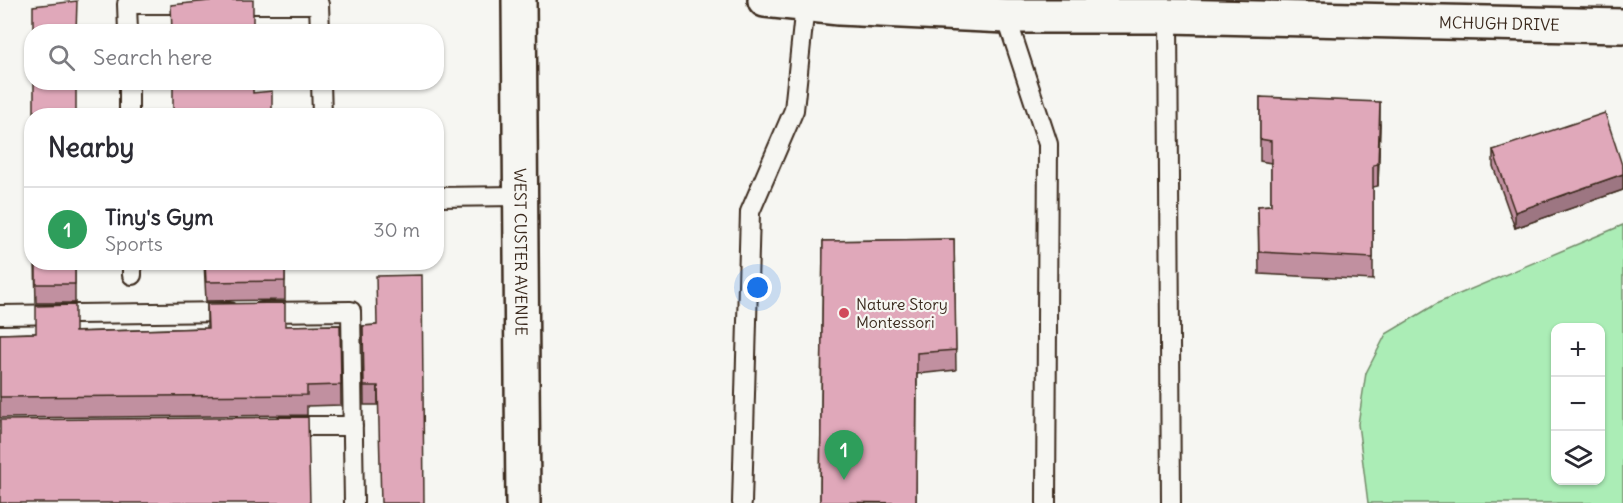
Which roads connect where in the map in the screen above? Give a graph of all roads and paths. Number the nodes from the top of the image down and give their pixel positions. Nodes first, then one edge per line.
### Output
1 (519, 0) edge
2 (765, 0) edge
3 (127, 2) edge
4 (805, 5) junction
5 (1006, 16) junction
6 (1168, 16) junction
7 (128, 24) edge
8 (320, 24) edge
9 (1623, 26) edge
10 (129, 90) edge
11 (321, 90) edge
12 (129, 108) edge
13 (322, 108) edge
14 (444, 196) edge
15 (521, 196) junction
16 (0, 315) edge
17 (271, 426) edge
18 (353, 426) junction
19 (354, 503) edge
20 (523, 503) edge
21 (742, 503) edge
22 (1046, 503) edge
23 (1171, 503) edge

1 - 15 street, WEST CUSTER AVENUE
2 - 4 street, MCHUGH DRIVE
3 - 7 lane
3 - 8 lane
4 - 5 street, MCHUGH DRIVE
4 - 21 lane
5 - 6 street, MCHUGH DRIVE
5 - 22 lane
6 - 9 street, MCHUGH DRIVE
6 - 23 lane
10 - 12 lane
11 - 13 lane
14 - 15 lane
15 - 20 street, WEST CUSTER AVENUE
16 - 18 lane
17 - 18 lane
18 - 19 lane

